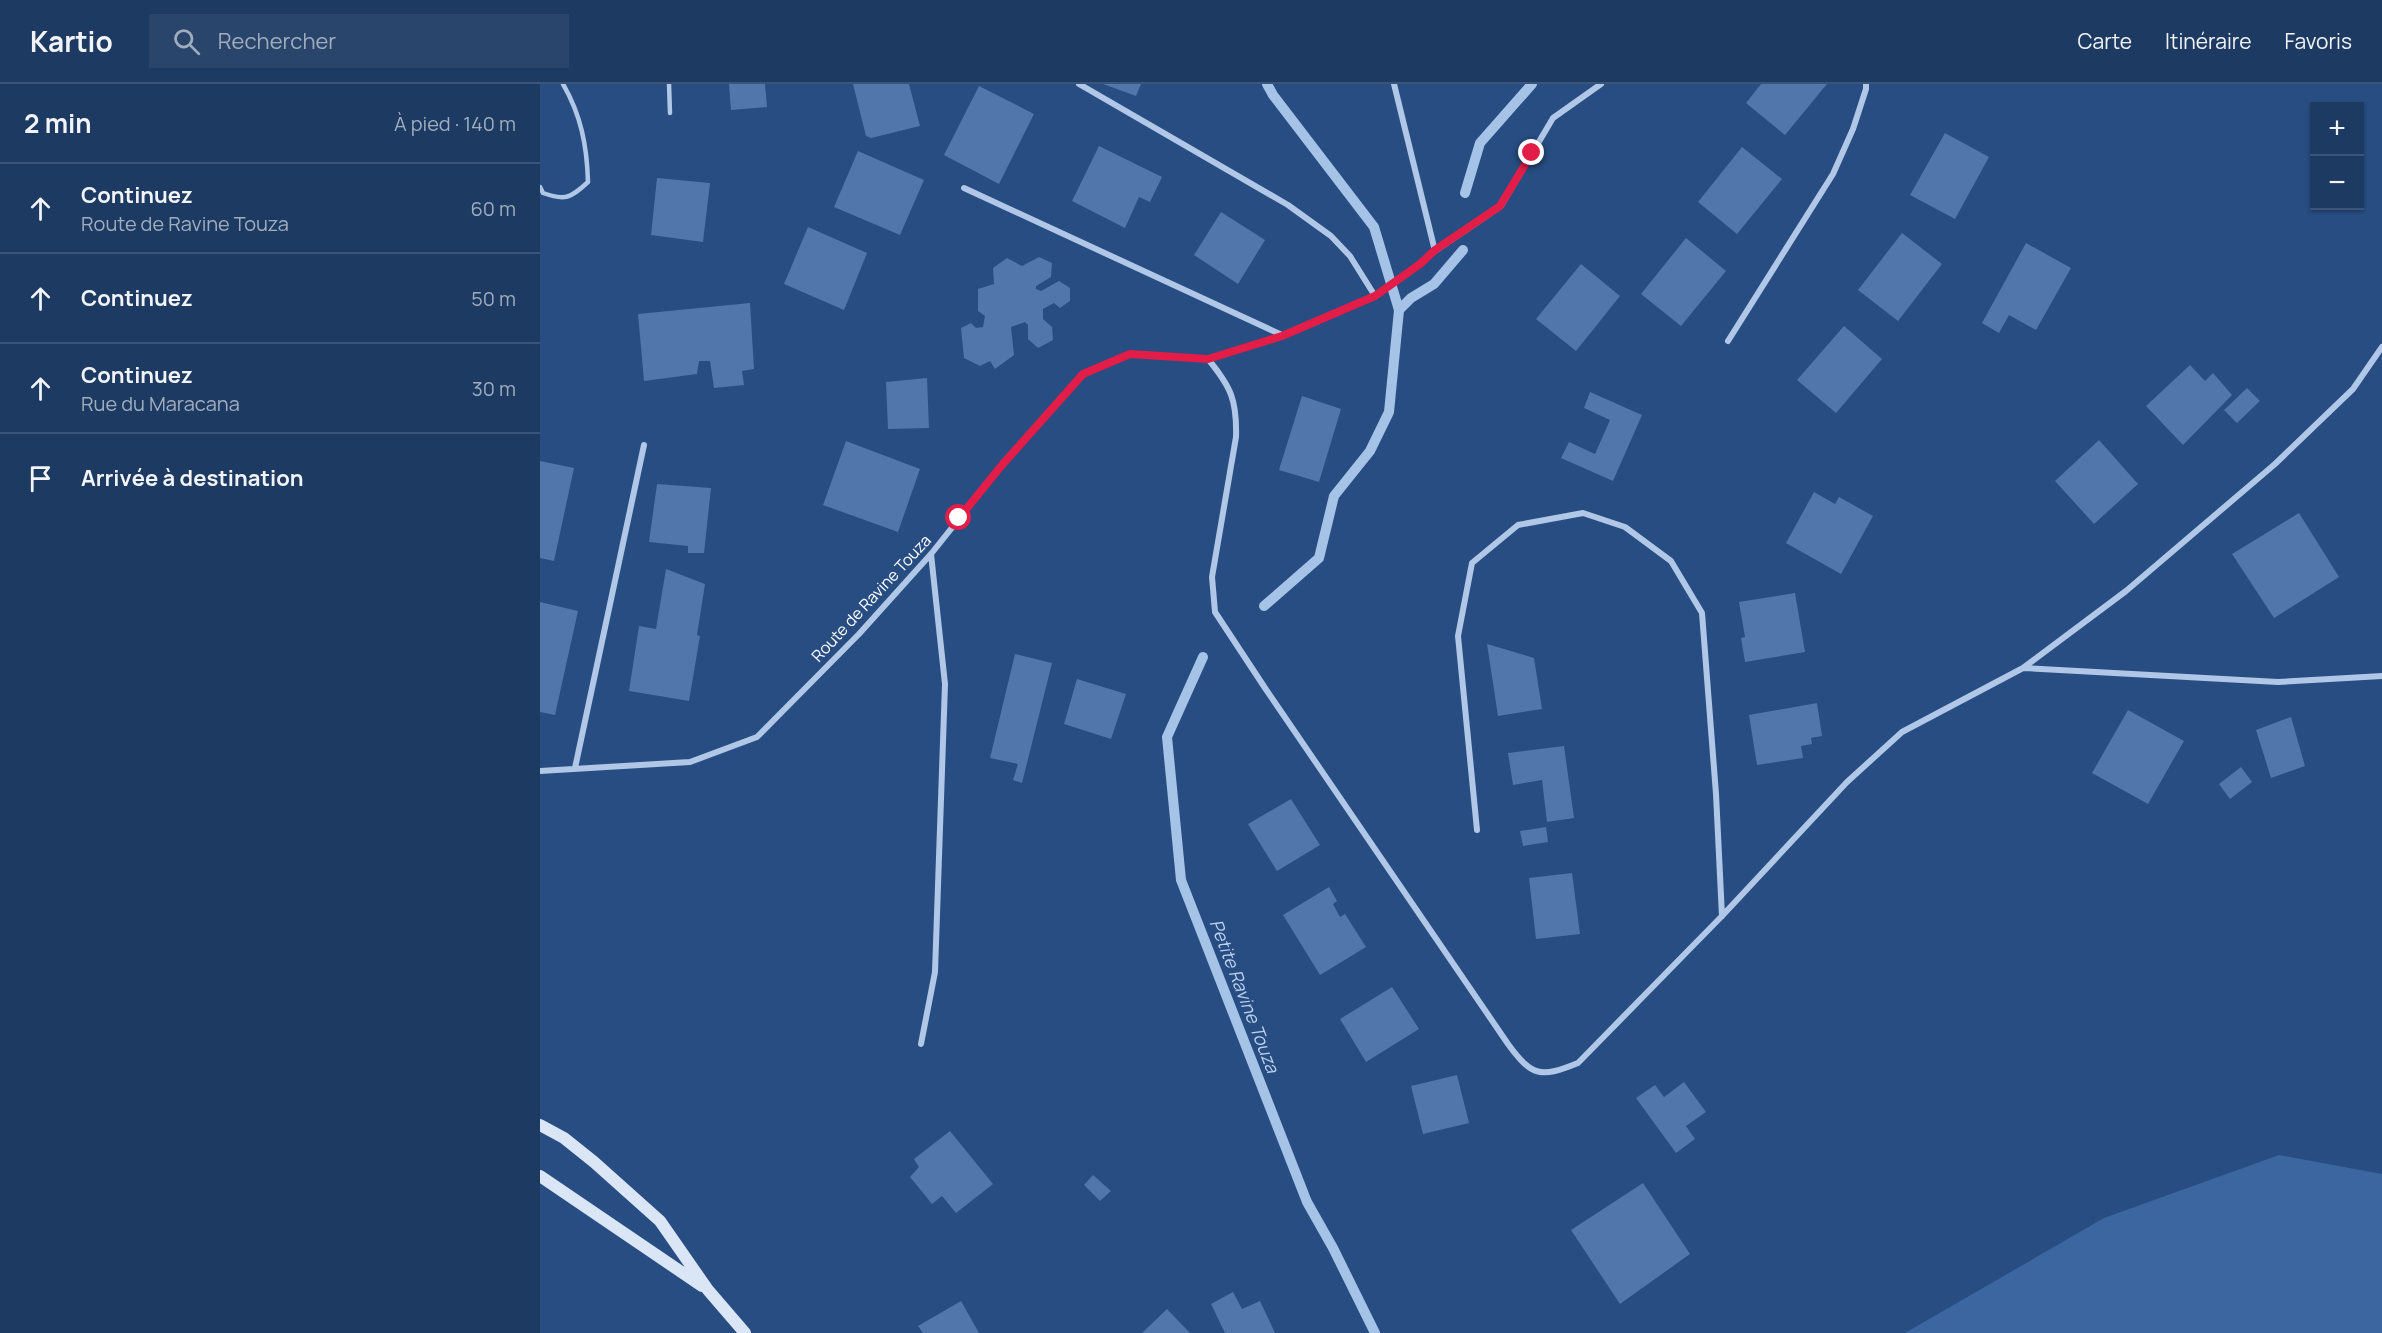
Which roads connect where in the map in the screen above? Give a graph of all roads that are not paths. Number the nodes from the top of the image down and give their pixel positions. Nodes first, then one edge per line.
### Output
1 (563, 84) edge
2 (669, 84) edge
3 (1079, 84) edge
4 (1394, 84) edge
5 (1601, 84) edge
6 (1866, 84) edge
7 (670, 113) dead end
8 (540, 187) edge
9 (964, 188) dead end
10 (1435, 250) junction
11 (1378, 294) junction
12 (1282, 336) junction
13 (1728, 341) dead end
14 (2382, 346) edge
15 (1208, 359) junction
16 (644, 445) dead end
17 (931, 554) junction
18 (2023, 668) junction
19 (2382, 676) edge
20 (574, 768) junction
21 (540, 771) edge
22 (1477, 830) dead end
23 (1722, 916) junction
24 (921, 1044) dead end
25 (540, 1125) edge
26 (540, 1176) edge
27 (708, 1290) junction
28 (745, 1333) edge

1 - 8 lane
2 - 7 lane
3 - 11 street
4 - 10 street
5 - 10 street
6 - 13 street
9 - 12 street
10 - 11 street
11 - 12 street
12 - 15 street
14 - 18 street
15 - 17 street, Route de Ravine Touza
15 - 23 street
16 - 20 street
17 - 20 street, Route de Ravine Touza
17 - 24 street
18 - 19 street
18 - 23 street
20 - 21 street, Route de Ravine Touza
22 - 23 street
25 - 27 main road
26 - 27 main road
27 - 28 main road

